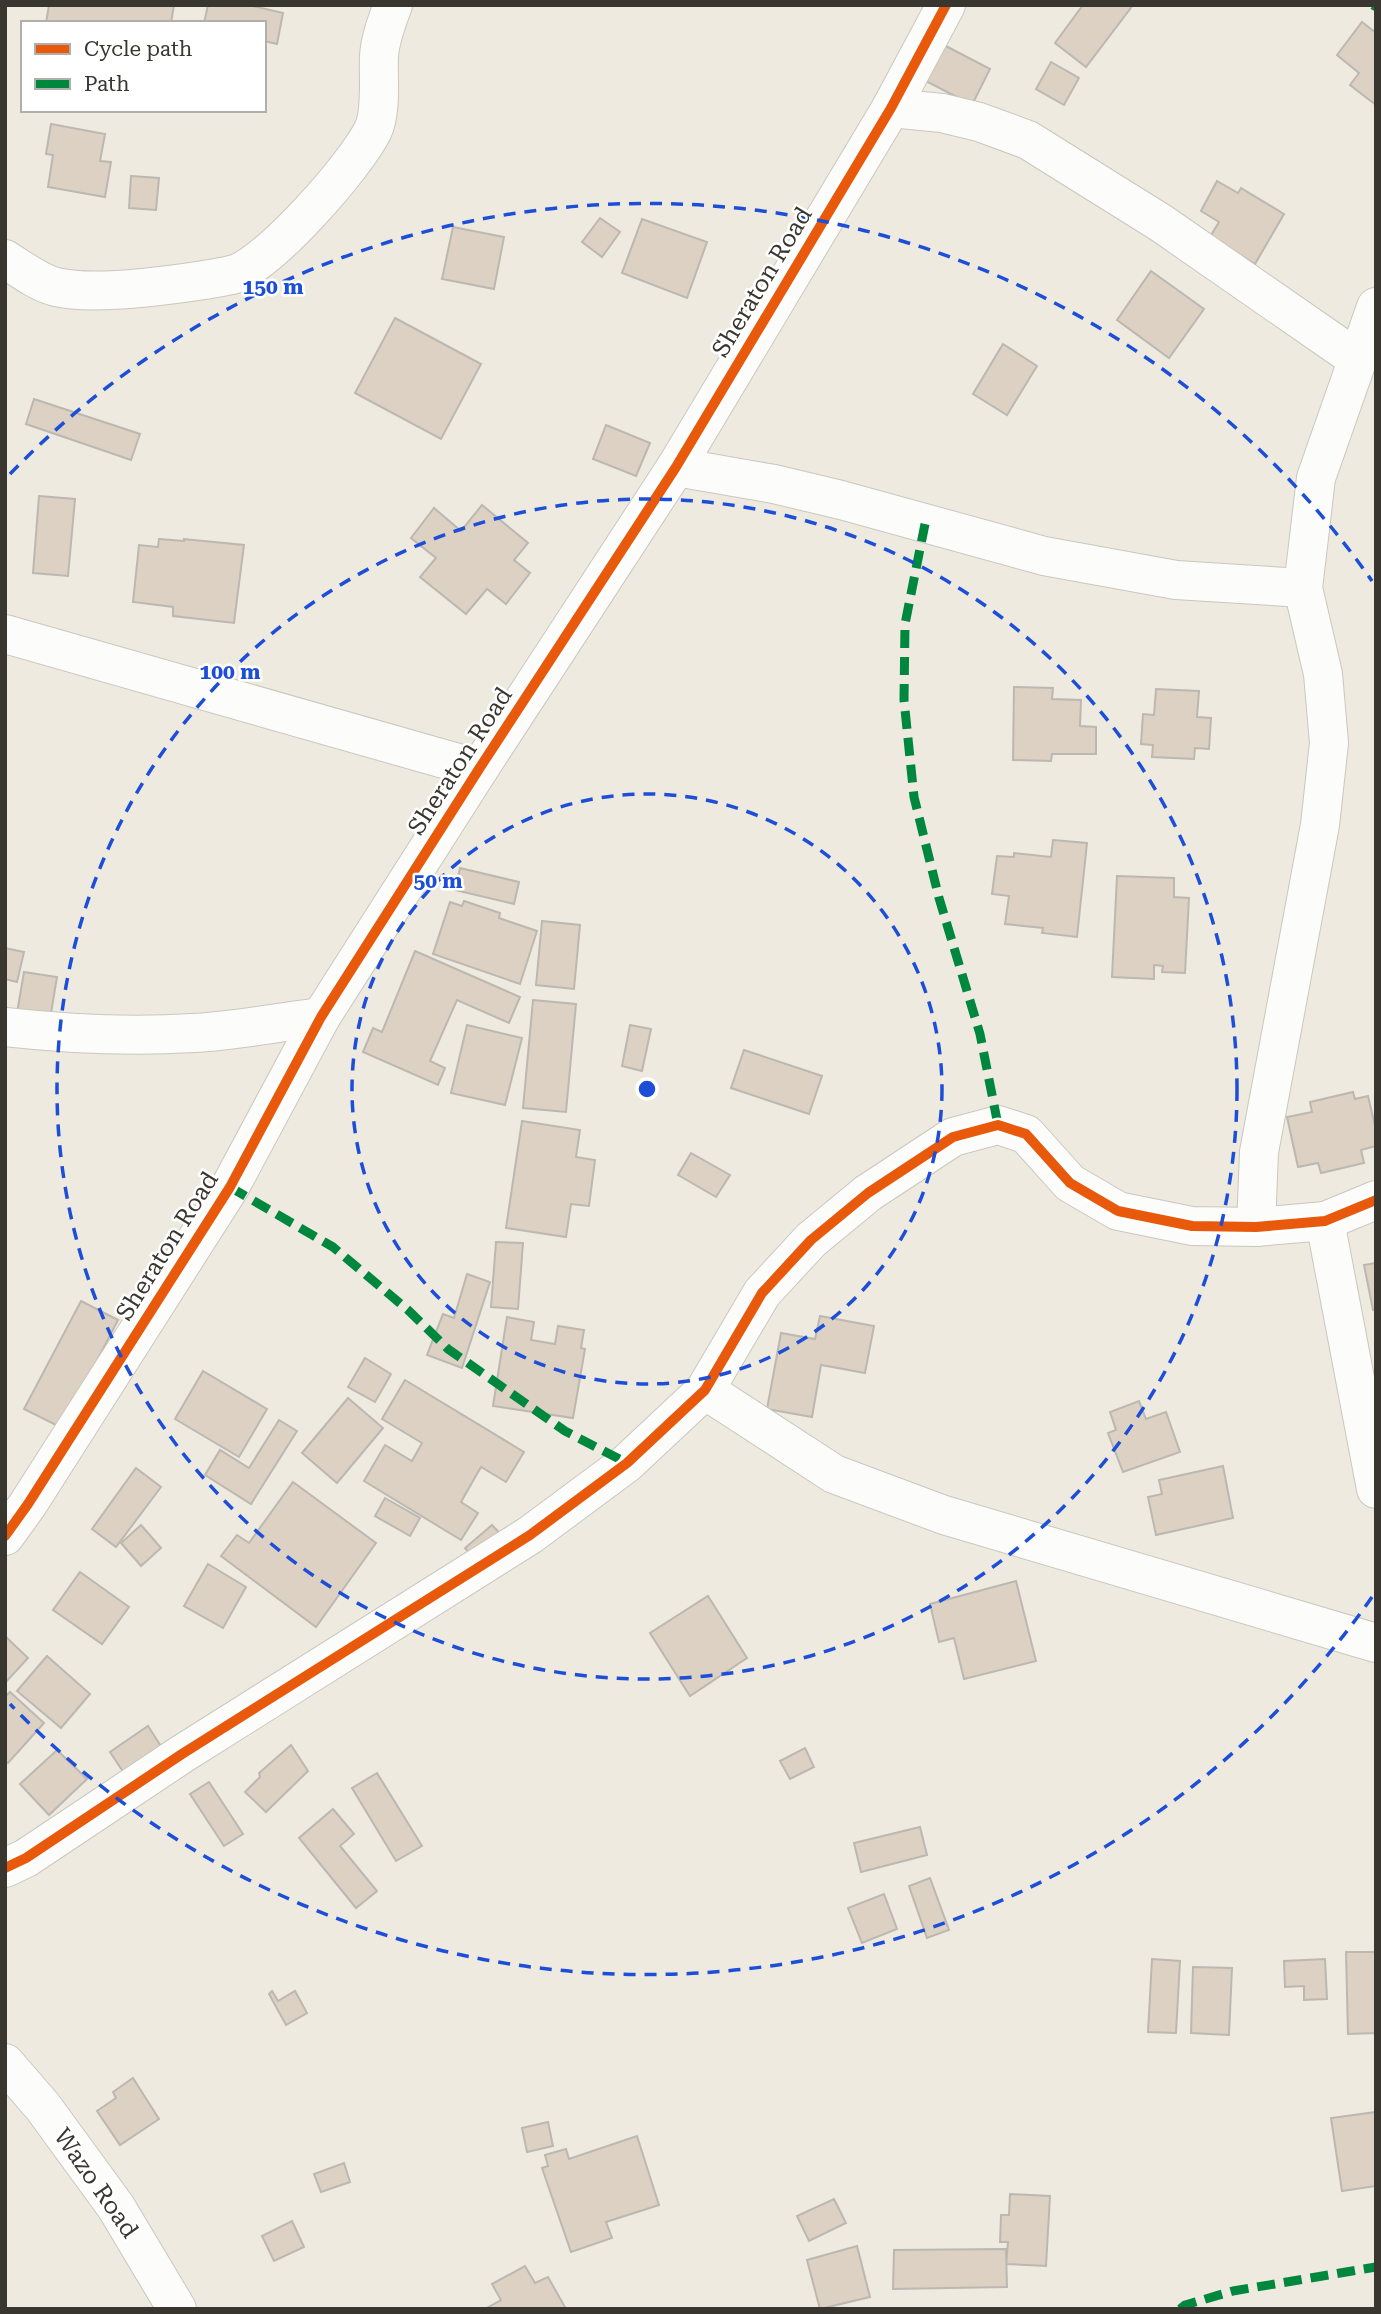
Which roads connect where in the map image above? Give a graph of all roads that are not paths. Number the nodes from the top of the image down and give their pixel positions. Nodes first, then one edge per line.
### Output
1 (393, 5) edge
2 (938, 8) edge
3 (891, 108) junction
4 (5, 259) edge
5 (1376, 307) edge
6 (1357, 359) junction
7 (676, 467) junction
8 (1303, 589) junction
9 (5, 634) edge
10 (479, 769) junction
11 (321, 1017) junction
12 (5, 1027) edge
13 (1376, 1200) edge
14 (1325, 1220) junction
15 (1256, 1227) junction
16 (705, 1390) junction
17 (1376, 1489) edge
18 (5, 1536) edge
19 (1376, 1643) edge
20 (5, 1868) edge
21 (5, 2063) edge
22 (177, 2309) edge

1 - 4 street
2 - 3 street, Sheraton Road
3 - 6 street
3 - 7 street, Sheraton Road
5 - 6 street
6 - 8 street
7 - 8 street
7 - 10 street, Sheraton Road
8 - 15 street
9 - 10 street
10 - 11 street, Sheraton Road
11 - 12 street
11 - 18 street, Sheraton Road
13 - 14 street
14 - 15 street
14 - 17 street
15 - 16 street
16 - 19 street
16 - 20 street
21 - 22 street, Wazo Road

